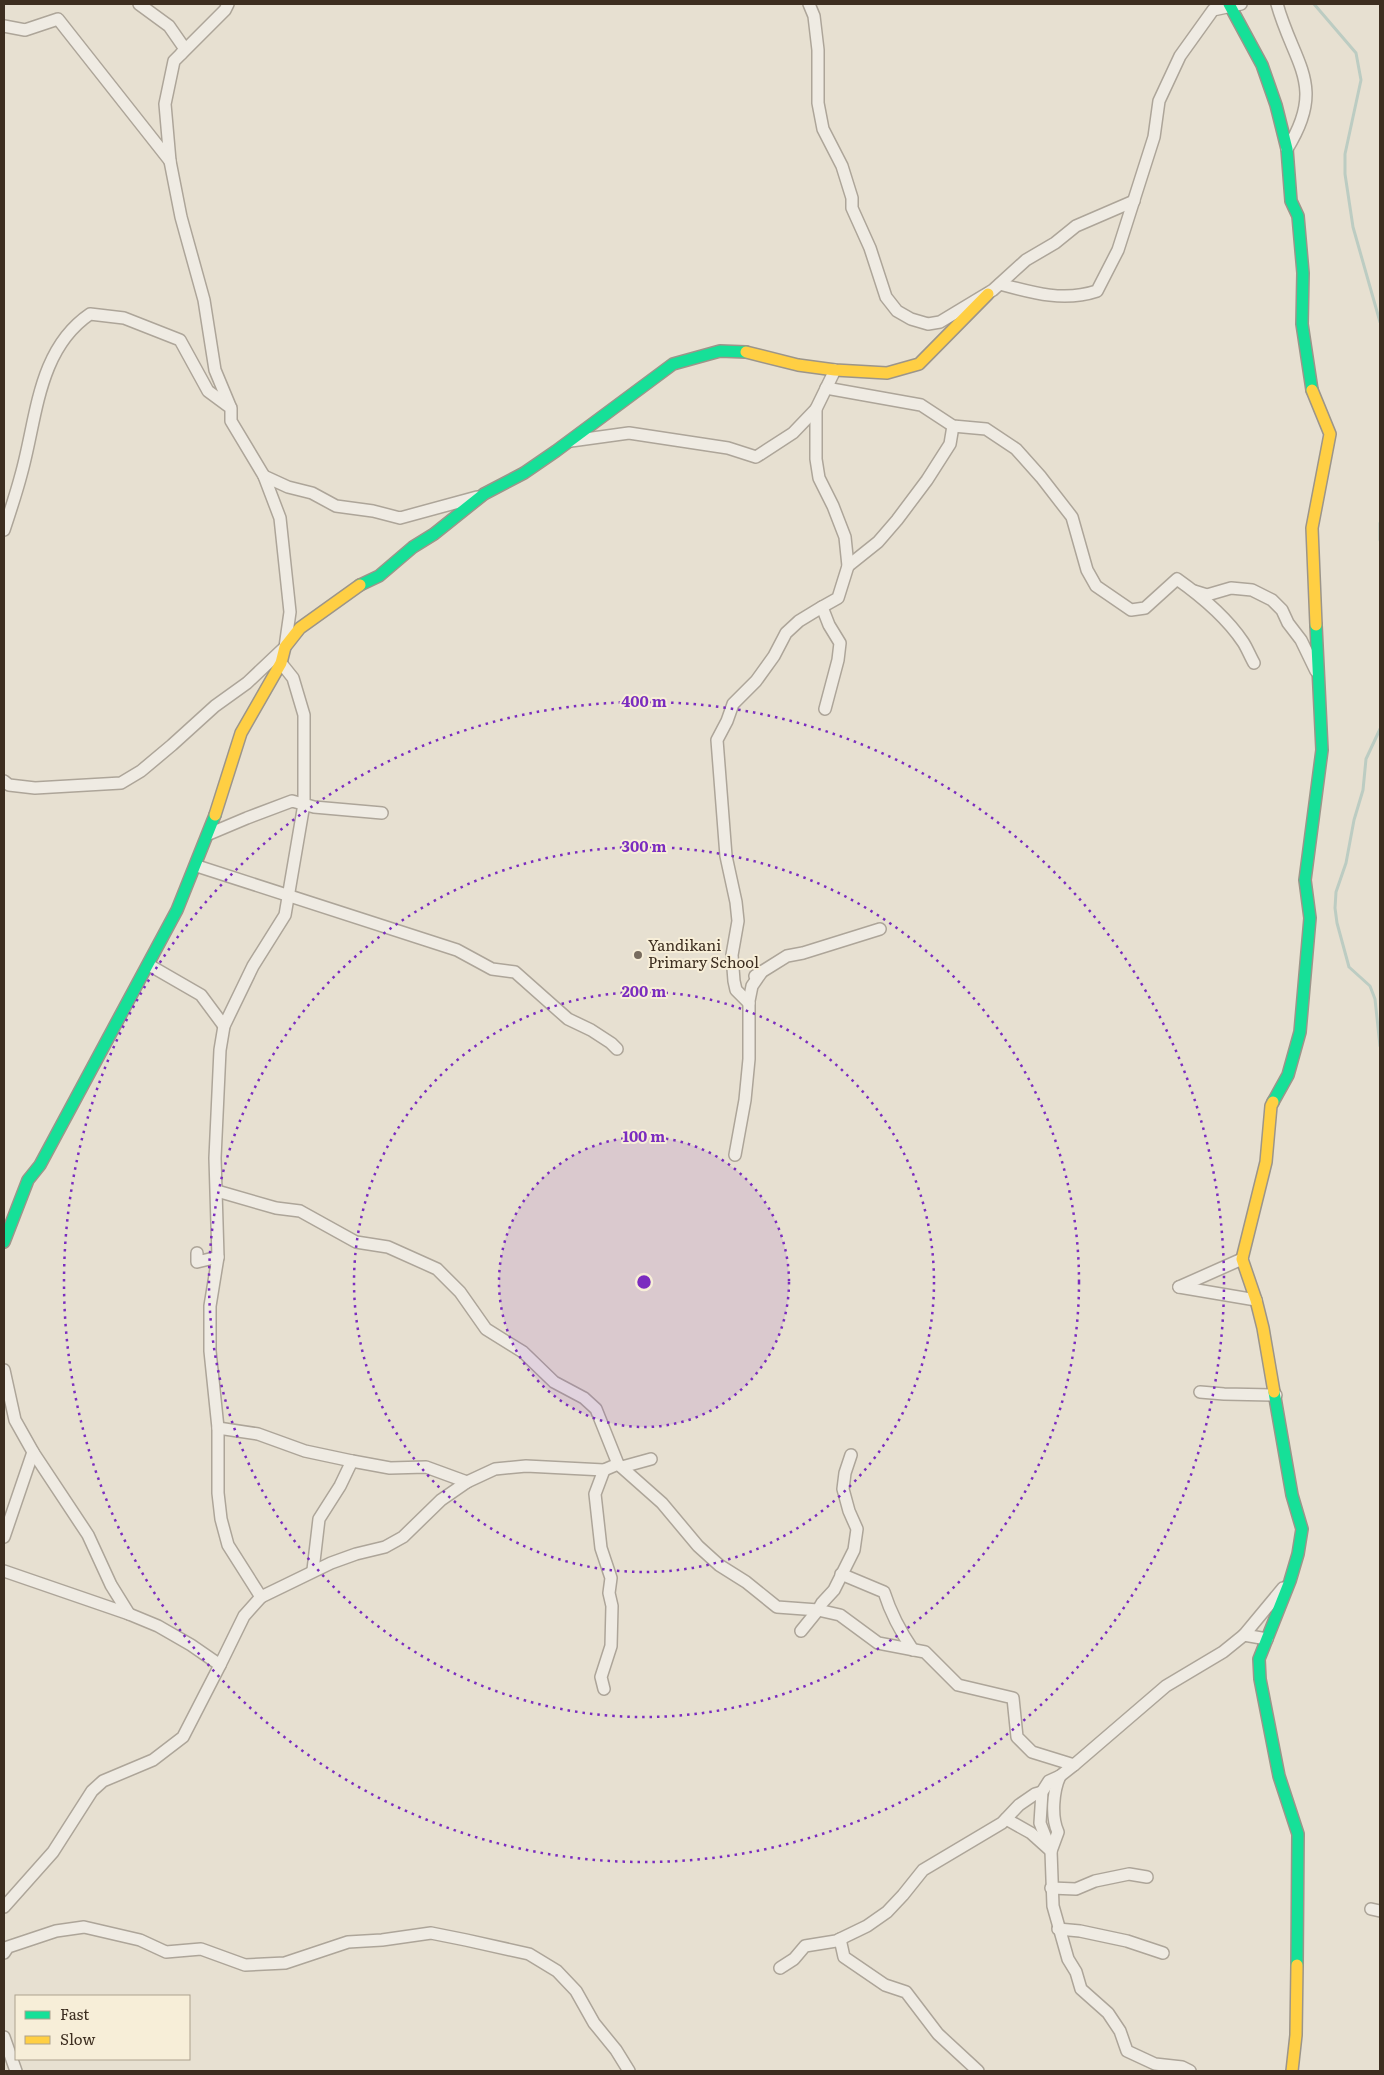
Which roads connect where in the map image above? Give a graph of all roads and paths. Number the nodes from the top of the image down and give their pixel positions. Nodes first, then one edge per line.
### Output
1 (138, 4) edge
2 (228, 4) edge
3 (809, 4) edge
4 (1277, 4) edge
5 (1234, 5) edge
6 (4, 26) edge
7 (174, 61) junction
8 (1287, 149) junction
9 (170, 162) junction
10 (1134, 201) junction
11 (1000, 284) junction
12 (988, 294) junction
13 (836, 370) junction
14 (826, 388) junction
15 (231, 408) junction
16 (816, 409) junction
17 (953, 426) junction
18 (566, 442) junction
19 (264, 476) junction
20 (484, 494) junction
21 (4, 530) edge
22 (848, 566) junction
23 (1192, 590) junction
24 (822, 607) junction
25 (285, 647) junction
26 (281, 663) junction
27 (1254, 663) dead end
28 (1318, 676) junction
29 (825, 710) dead end
30 (4, 781) edge
31 (304, 804) junction
32 (382, 813) dead end
33 (209, 834) junction
34 (197, 866) junction
35 (289, 896) junction
36 (880, 929) dead end
37 (149, 965) junction
38 (761, 973) junction
39 (736, 990) junction
40 (749, 1003) junction
41 (224, 1026) junction
42 (617, 1049) dead end
43 (735, 1155) dead end
44 (217, 1192) junction
45 (4, 1242) edge
46 (197, 1253) dead end
47 (218, 1257) junction
48 (1242, 1259) junction
49 (1256, 1300) junction
50 (4, 1370) edge
51 (1200, 1392) dead end
52 (1276, 1395) junction
53 (218, 1428) junction
54 (32, 1452) junction
55 (852, 1455) dead end
56 (650, 1459) dead end
57 (352, 1461) junction
58 (620, 1466) junction
59 (604, 1470) junction
60 (467, 1482) junction
61 (4, 1538) edge
62 (4, 1570) edge
63 (313, 1570) junction
64 (842, 1574) junction
65 (1290, 1581) junction
66 (261, 1597) junction
67 (818, 1610) junction
68 (129, 1614) junction
69 (801, 1631) dead end
70 (1244, 1635) junction
71 (1267, 1639) junction
72 (913, 1650) junction
73 (220, 1666) junction
74 (604, 1689) dead end
75 (1074, 1765) junction
76 (1060, 1776) junction
77 (1042, 1792) junction
78 (1006, 1819) junction
79 (1051, 1851) junction
80 (1147, 1877) dead end
81 (1051, 1888) junction
82 (4, 1907) edge
83 (1058, 1929) junction
84 (840, 1940) junction
85 (4, 1953) edge
86 (1163, 1953) dead end
87 (780, 1968) dead end
88 (4, 2039) edge
89 (16, 2071) edge
90 (630, 2071) edge
91 (978, 2071) edge
92 (1190, 2071) edge
93 (1292, 2071) edge

1 - 7 street
2 - 7 street
3 - 12 street
4 - 8 street
5 - 8 street
5 - 10 street
6 - 9 street
7 - 9 street
8 - 28 street
9 - 15 street
10 - 11 street
10 - 11 street
11 - 12 street
12 - 13 street
13 - 14 street
13 - 18 street
14 - 16 street
14 - 17 street
15 - 19 street
15 - 21 street
16 - 18 street
16 - 22 street
17 - 22 street
17 - 23 street
18 - 20 street
19 - 20 street
19 - 25 street
20 - 25 street
22 - 24 street
23 - 27 street
23 - 28 street
24 - 29 street
24 - 39 street
25 - 26 street
25 - 30 street
26 - 31 street
26 - 33 street
28 - 48 street
31 - 32 street
31 - 33 street
31 - 35 street
33 - 34 street
34 - 35 street
34 - 37 street
35 - 41 street
35 - 42 street
36 - 38 street
37 - 41 street
37 - 45 street
38 - 39 street
38 - 40 street
39 - 40 street
40 - 43 street
41 - 44 street
44 - 47 street
44 - 58 street
46 - 47 street
47 - 53 street
48 - 49 street
48 - 49 street
49 - 52 street
50 - 54 street
51 - 52 street
52 - 65 street
53 - 57 street
53 - 66 street
54 - 61 street
54 - 68 street
55 - 64 street
56 - 58 street
57 - 60 street
57 - 63 street
58 - 59 street
58 - 67 street
59 - 60 street
59 - 74 street
60 - 63 street
62 - 68 street
63 - 66 street
64 - 67 street
64 - 72 street
65 - 70 street
65 - 71 street
66 - 73 street
67 - 69 street
67 - 72 street
68 - 73 street
70 - 71 street
70 - 75 street
71 - 93 street
72 - 75 street
73 - 82 street
75 - 76 street
76 - 77 street
76 - 79 street
77 - 78 street
77 - 79 street
78 - 79 street
78 - 84 street
79 - 81 street
80 - 81 street
81 - 83 street
83 - 86 street
83 - 92 street
84 - 87 street
84 - 91 street
85 - 90 street
88 - 89 street

